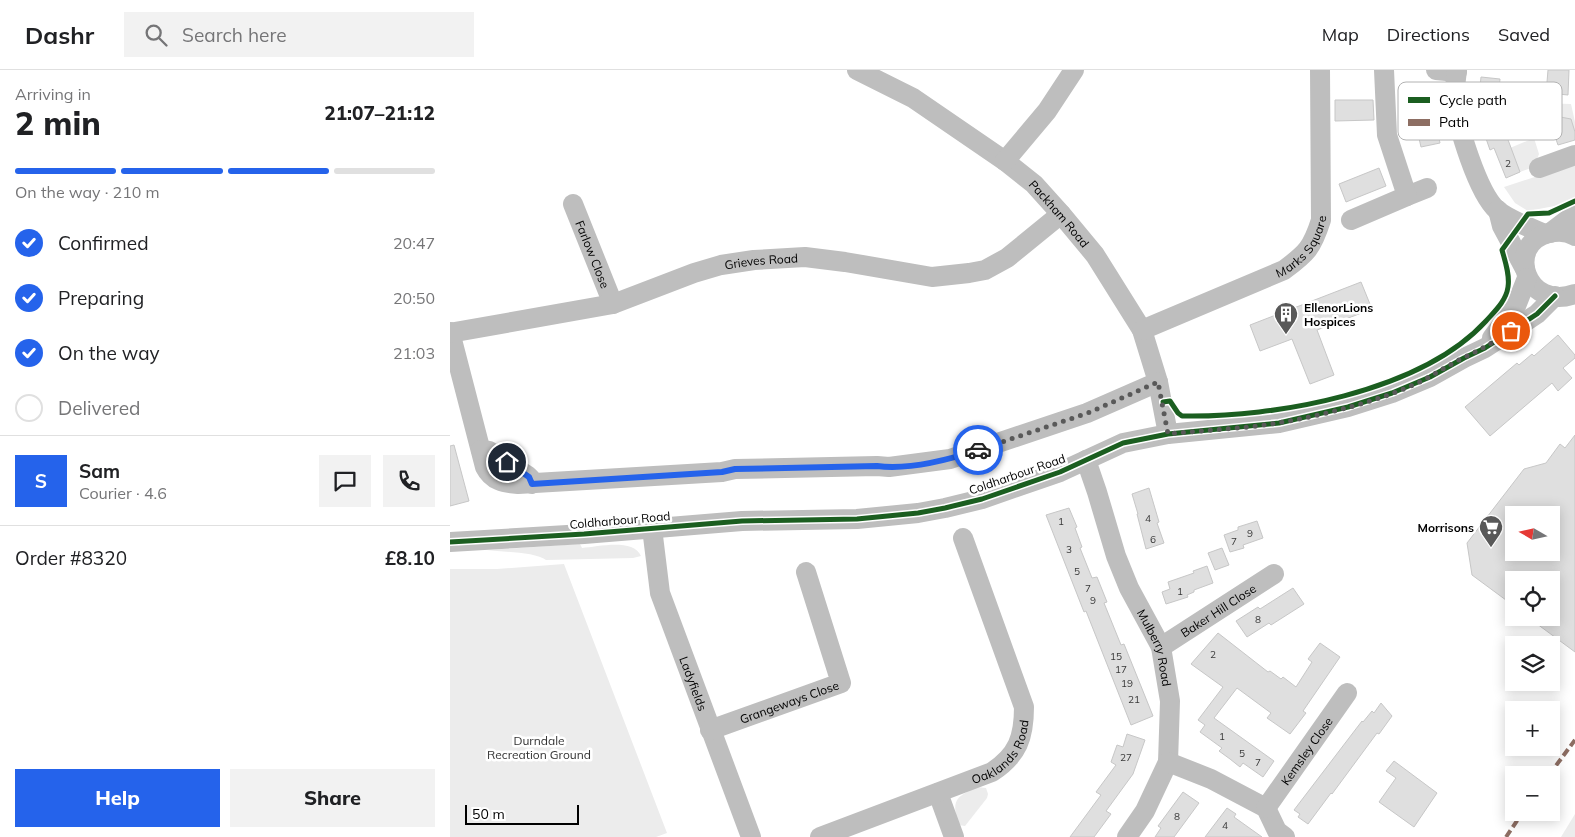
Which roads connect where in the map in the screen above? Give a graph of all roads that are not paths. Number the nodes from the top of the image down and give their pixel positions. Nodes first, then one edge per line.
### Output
1 (857, 70) edge
2 (1074, 70) edge
3 (1320, 70) edge
4 (1384, 70) edge
5 (1436, 70) edge
6 (1457, 71) edge
7 (1464, 140) edge
8 (1575, 155) edge
9 (1005, 161) junction
10 (1539, 168) dead end
11 (1427, 188) dead end
12 (1407, 196) junction
13 (573, 204) dead end
14 (1498, 210) junction
15 (1061, 214) junction
16 (1575, 214) edge
17 (1351, 220) dead end
18 (1547, 234) junction
19 (1575, 236) edge
20 (1526, 274) junction
21 (1575, 294) edge
22 (1555, 296) junction
23 (614, 304) junction
24 (1142, 330) junction
25 (450, 332) edge
26 (1485, 348) junction
27 (1158, 382) junction
28 (1168, 434) junction
29 (1086, 460) junction
30 (652, 528) junction
31 (963, 538) dead end
32 (450, 542) edge
33 (806, 572) dead end
34 (1274, 574) dead end
35 (1161, 647) junction
36 (1347, 692) dead end
37 (710, 730) junction
38 (1168, 762) junction
39 (938, 793) junction
40 (1266, 808) junction
41 (750, 837) edge
42 (820, 837) edge
43 (954, 837) edge
44 (1127, 837) edge
45 (1285, 837) edge

1 - 9 street, Packham Road
2 - 9 street
3 - 24 street, Marks Square
4 - 12 street
5 - 6 street
7 - 14 street
8 - 10 street
9 - 15 street, Packham Road
11 - 12 street
12 - 17 street
13 - 23 street, Farlow Close
14 - 18 street
14 - 20 street
15 - 23 street, Grieves Road
15 - 24 street, Packham Road
16 - 18 street, Coldharbour Road
18 - 19 street
18 - 20 street, Coldharbour Road
20 - 22 street
20 - 26 street, Coldharbour Road
21 - 22 street
22 - 26 street, Coldharbour Road
23 - 25 street, Grieves Road
24 - 27 street, Packham Road
25 - 27 street
26 - 28 street, Coldharbour Road
27 - 28 street, Packham Road
28 - 29 street, Coldharbour Road
29 - 30 street, Coldharbour Road
29 - 35 street, Mulberry Road
30 - 32 street, Coldharbour Road
30 - 37 street, Ladyfields
31 - 39 street, Oaklands Road
33 - 37 street, Grangeways Close
34 - 35 street, Baker Hill Close
35 - 38 street, Mulberry Road
36 - 40 street, Kemsley Close
37 - 41 street, Ladyfields
38 - 40 street
38 - 44 street, Mulberry Road
39 - 42 street, Oaklands Road
39 - 43 street
40 - 45 street

